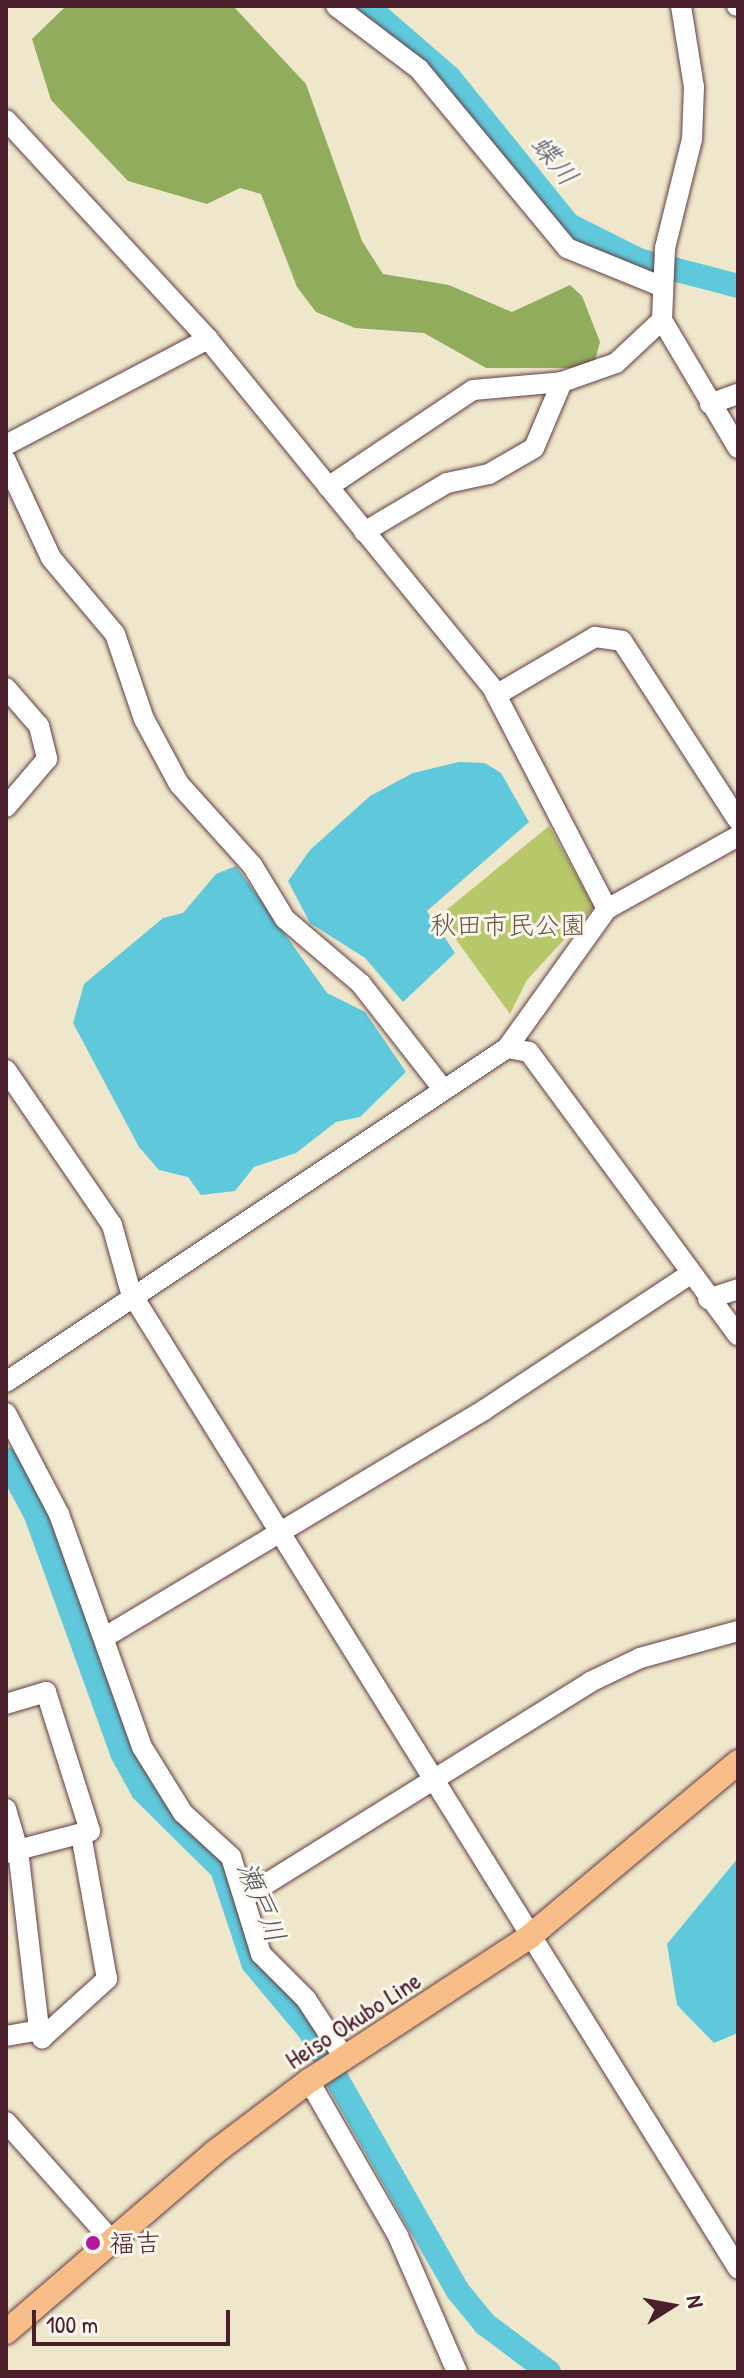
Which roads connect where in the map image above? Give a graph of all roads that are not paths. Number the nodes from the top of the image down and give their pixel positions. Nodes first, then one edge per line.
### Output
1 (336, 6) edge
2 (681, 6) edge
3 (6, 120) edge
4 (660, 286) junction
5 (662, 320) junction
6 (208, 339) junction
7 (562, 382) junction
8 (738, 394) edge
9 (710, 404) junction
10 (6, 445) edge
11 (738, 448) edge
12 (6, 461) edge
13 (328, 487) junction
14 (364, 532) junction
15 (6, 688) edge
16 (496, 695) junction
17 (6, 807) edge
18 (738, 820) edge
19 (738, 836) edge
20 (607, 909) junction
21 (507, 1048) junction
22 (6, 1070) edge
23 (443, 1089) junction
24 (689, 1275) junction
25 (738, 1289) edge
26 (131, 1293) junction
27 (708, 1299) junction
28 (738, 1335) edge
29 (6, 1382) edge
30 (6, 1413) edge
31 (279, 1528) junction
32 (738, 1631) edge
33 (105, 1637) junction
34 (6, 1704) edge
35 (738, 1762) edge
36 (436, 1780) junction
37 (6, 1809) edge
38 (81, 1835) junction
39 (12, 1851) edge
40 (245, 1897) junction
41 (529, 1937) junction
42 (39, 2030) junction
43 (6, 2036) edge
44 (328, 2069) junction
45 (10, 2134) edge
46 (112, 2241) junction
47 (738, 2268) edge
48 (6, 2332) edge
49 (457, 2372) edge

1 - 4 street
2 - 4 street
3 - 6 street
4 - 5 street
5 - 7 street
5 - 9 street
6 - 10 street
6 - 13 street
7 - 13 street
7 - 14 street
8 - 9 street
9 - 11 street
12 - 23 street
13 - 14 street
14 - 16 street
15 - 17 street
16 - 18 street
16 - 20 street
19 - 20 street
20 - 21 street
21 - 23 street
21 - 24 street
22 - 26 street
23 - 26 street
24 - 27 street
24 - 31 street
25 - 27 street
26 - 29 street
26 - 31 street
27 - 28 street
30 - 33 street
31 - 33 street
31 - 36 street
32 - 36 street
33 - 40 street
34 - 38 street
35 - 41 main road, Heiso Okubo Line
36 - 40 street
36 - 41 street
37 - 39 street
38 - 39 street
38 - 42 street
39 - 42 street
40 - 44 street
41 - 44 main road, Heiso Okubo Line
41 - 47 street
42 - 43 street
44 - 46 main road, Heiso Okubo Line
44 - 49 street
45 - 46 street
46 - 48 main road, Heiso Okubo Line

